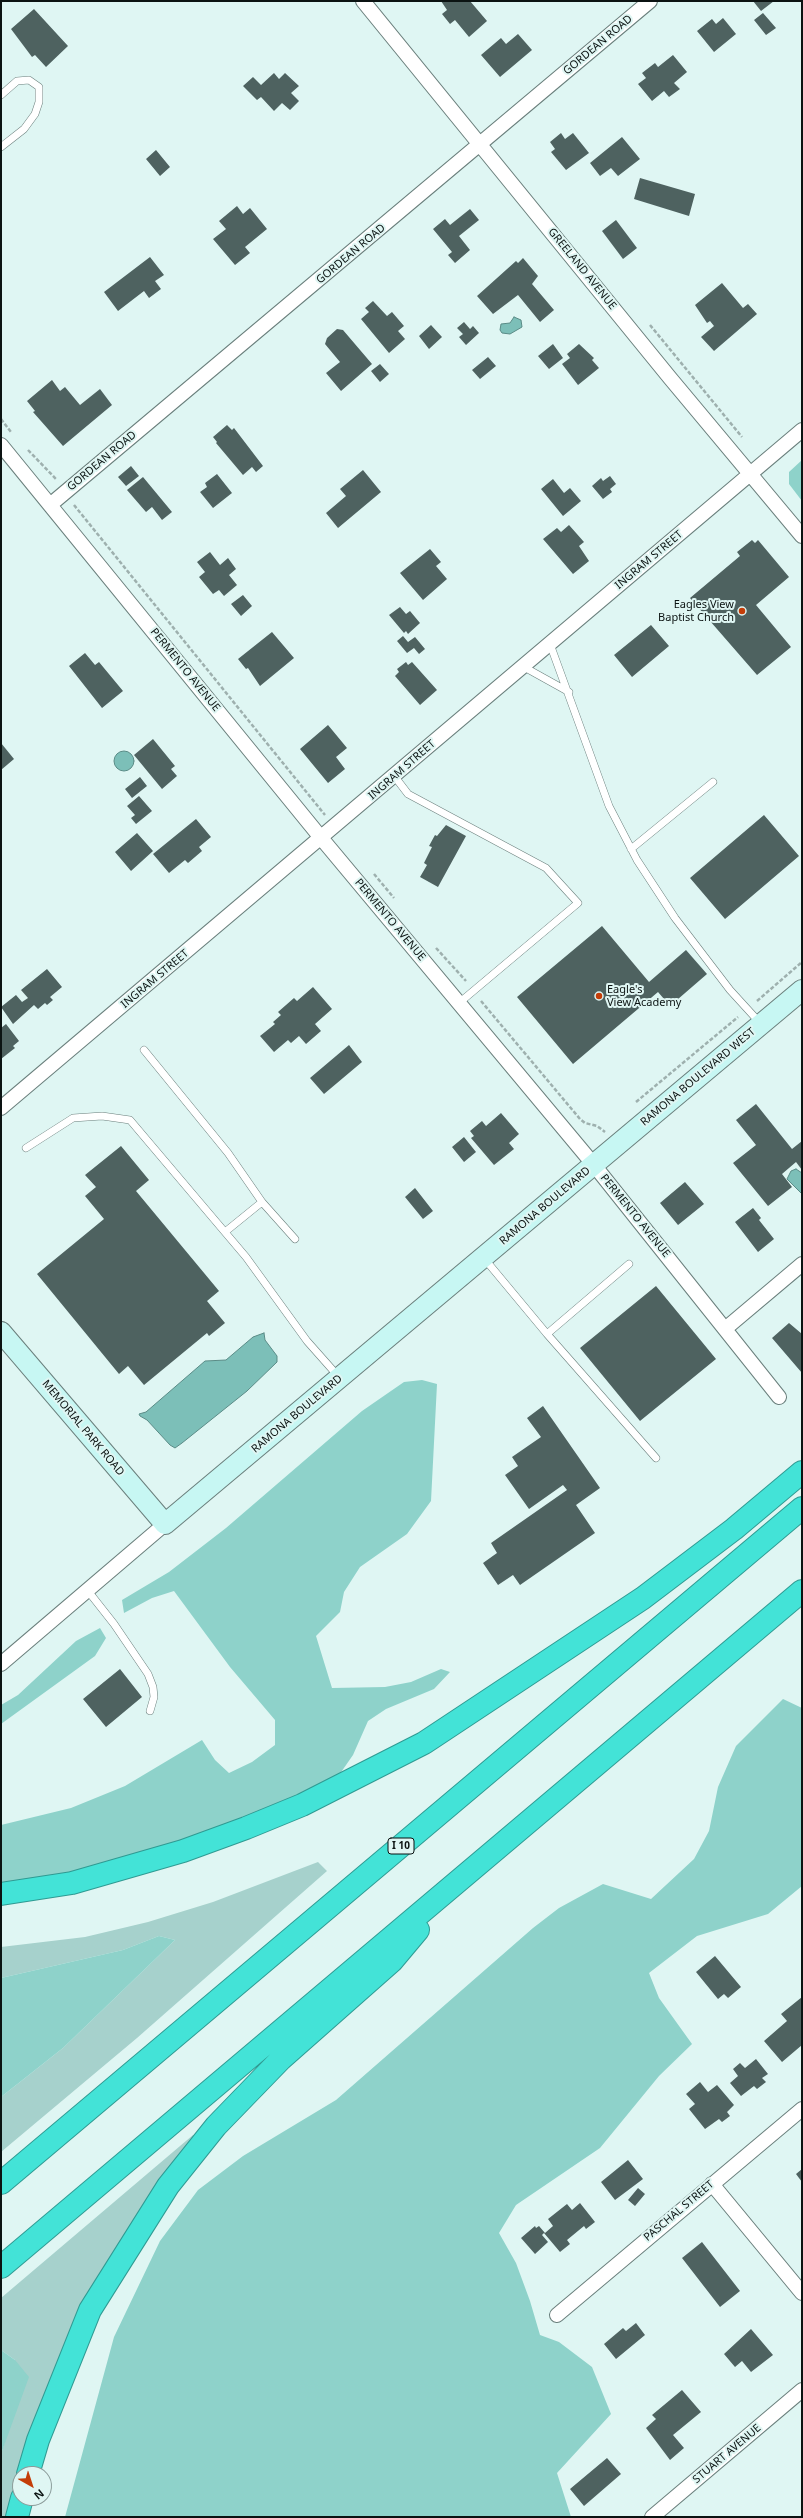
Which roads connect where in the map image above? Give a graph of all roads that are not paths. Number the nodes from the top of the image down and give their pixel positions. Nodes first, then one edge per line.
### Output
1 (363, 1) edge
2 (650, 1) edge
3 (1, 95) edge
4 (480, 145) junction
5 (1, 147) edge
6 (802, 430) edge
7 (1, 444) edge
8 (750, 474) junction
9 (50, 505) junction
10 (802, 536) edge
11 (550, 644) junction
12 (524, 667) junction
13 (569, 692) junction
14 (395, 777) junction
15 (714, 782) dead end
16 (322, 838) junction
17 (631, 849) junction
18 (802, 990) edge
19 (459, 1003) junction
20 (761, 1024) junction
21 (144, 1050) dead end
22 (1, 1108) edge
23 (26, 1148) dead end
24 (594, 1165) junction
25 (262, 1202) junction
26 (225, 1232) junction
27 (295, 1239) dead end
28 (483, 1257) junction
29 (629, 1264) dead end
30 (802, 1264) edge
31 (725, 1329) junction
32 (1, 1332) edge
33 (547, 1334) junction
34 (340, 1378) junction
35 (779, 1397) dead end
36 (656, 1458) dead end
37 (802, 1472) edge
38 (802, 1508) edge
39 (165, 1524) junction
40 (88, 1590) junction
41 (802, 1592) edge
42 (1, 1664) edge
43 (150, 1711) dead end
44 (466, 1876) junction
45 (1, 1894) edge
46 (802, 2109) edge
47 (1, 2183) edge
48 (712, 2184) junction
49 (1, 2267) edge
50 (802, 2292) edge
51 (557, 2315) dead end
52 (802, 2390) edge
53 (30, 2466) edge
54 (20, 2506) edge
55 (17, 2517) edge
56 (652, 2517) edge

1 - 4 street, GREELAND AVENUE
2 - 4 street, GORDEAN ROAD
3 - 5 lane
4 - 8 street, GREELAND AVENUE
4 - 9 street, GORDEAN ROAD
6 - 8 street, INGRAM STREET
7 - 9 street, PERMENTO AVENUE
8 - 10 street, GREELAND AVENUE
8 - 11 street, INGRAM STREET
9 - 16 street, PERMENTO AVENUE
11 - 12 street, INGRAM STREET
11 - 13 lane
12 - 13 lane
12 - 14 street, INGRAM STREET
13 - 17 lane
14 - 16 street, INGRAM STREET
14 - 19 lane
15 - 17 lane
16 - 19 street, PERMENTO AVENUE
16 - 22 street, INGRAM STREET
17 - 20 lane
18 - 20 street, RAMONA BOULEVARD WEST
19 - 24 street, PERMENTO AVENUE
20 - 24 street, RAMONA BOULEVARD WEST
21 - 25 lane
23 - 26 lane
24 - 28 street, RAMONA BOULEVARD
24 - 31 street, PERMENTO AVENUE
25 - 26 lane
25 - 27 lane
26 - 34 lane
28 - 33 lane
28 - 34 street, RAMONA BOULEVARD
29 - 33 lane
30 - 31 street
31 - 35 street, PERMENTO AVENUE
32 - 39 street, MEMORIAL PARK ROAD
33 - 36 lane
34 - 39 street, RAMONA BOULEVARD
37 - 45 highway
38 - 47 highway, I 10
39 - 40 street, RAMONA BOULEVARD
40 - 42 street, RAMONA BOULEVARD
40 - 43 lane
41 - 44 highway
44 - 49 highway
44 - 53 highway
46 - 48 street, PASCHAL STREET
48 - 50 street
48 - 51 street, PASCHAL STREET
52 - 56 street, STUART AVENUE
54 - 55 highway

